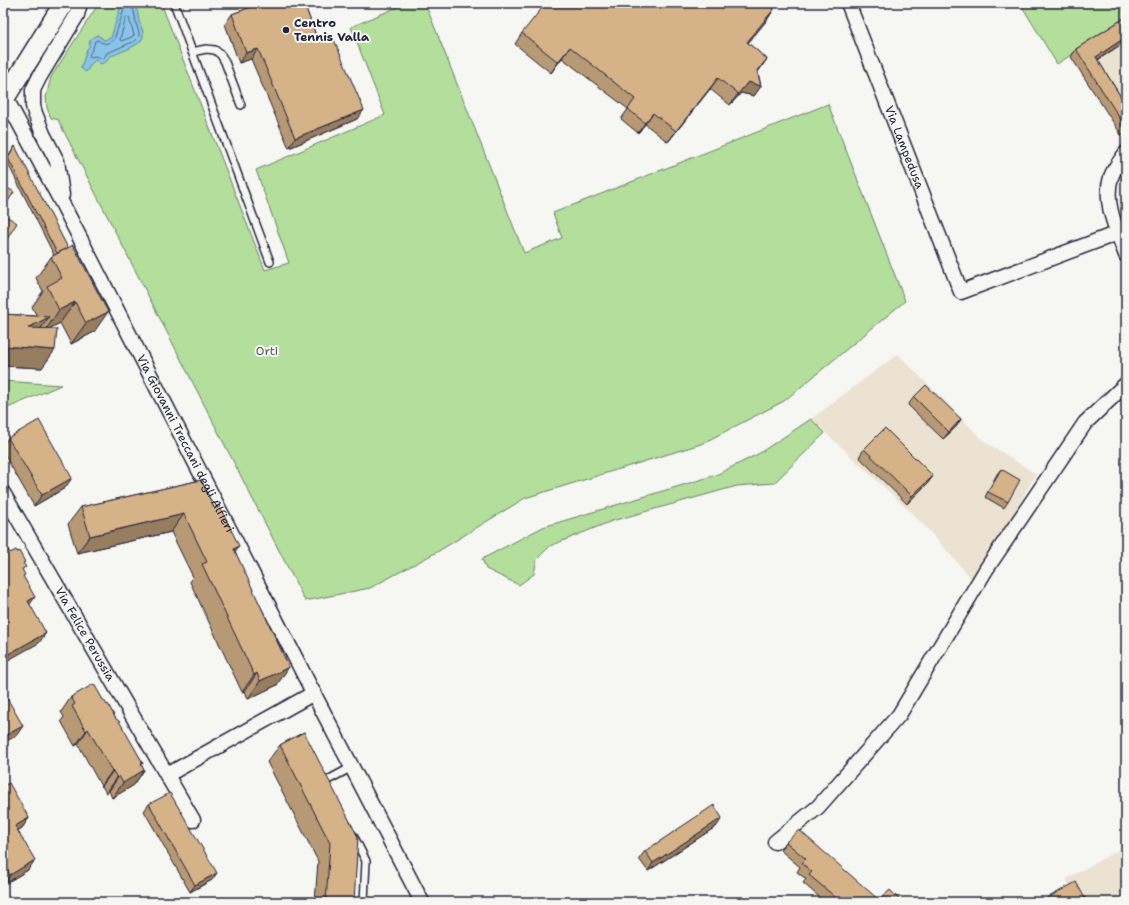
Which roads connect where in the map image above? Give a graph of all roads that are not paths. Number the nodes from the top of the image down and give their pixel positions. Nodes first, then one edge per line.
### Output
1 (64, 3) edge
2 (80, 3) edge
3 (174, 3) edge
4 (848, 3) edge
5 (192, 52) junction
6 (4, 97) edge
7 (242, 105) dead end
8 (1126, 153) edge
9 (63, 205) junction
10 (1118, 233) junction
11 (1126, 255) edge
12 (270, 262) dead end
13 (1126, 384) edge
14 (3, 493) edge
15 (314, 693) junction
16 (352, 767) junction
17 (167, 775) junction
18 (326, 781) edge
19 (192, 820) dead end
20 (350, 828) edge
21 (775, 842) dead end
22 (364, 902) edge
23 (422, 902) edge

1 - 6 main road
2 - 9 street, Via Giovanni Treccani degli Alfieri
3 - 5 lane
4 - 10 street, Via Lampedusa
5 - 7 lane
5 - 12 lane
6 - 9 street, Via Giovanni Treccani degli Alfieri
8 - 10 street
9 - 15 street, Via Giovanni Treccani degli Alfieri
10 - 11 street
13 - 21 street
14 - 17 street, Via Felice Perussia
15 - 16 street, Via Giovanni Treccani degli Alfieri
15 - 17 street
16 - 18 lane
16 - 23 street, Via Giovanni Treccani degli Alfieri
17 - 19 street, Via Felice Perussia
20 - 22 lane

